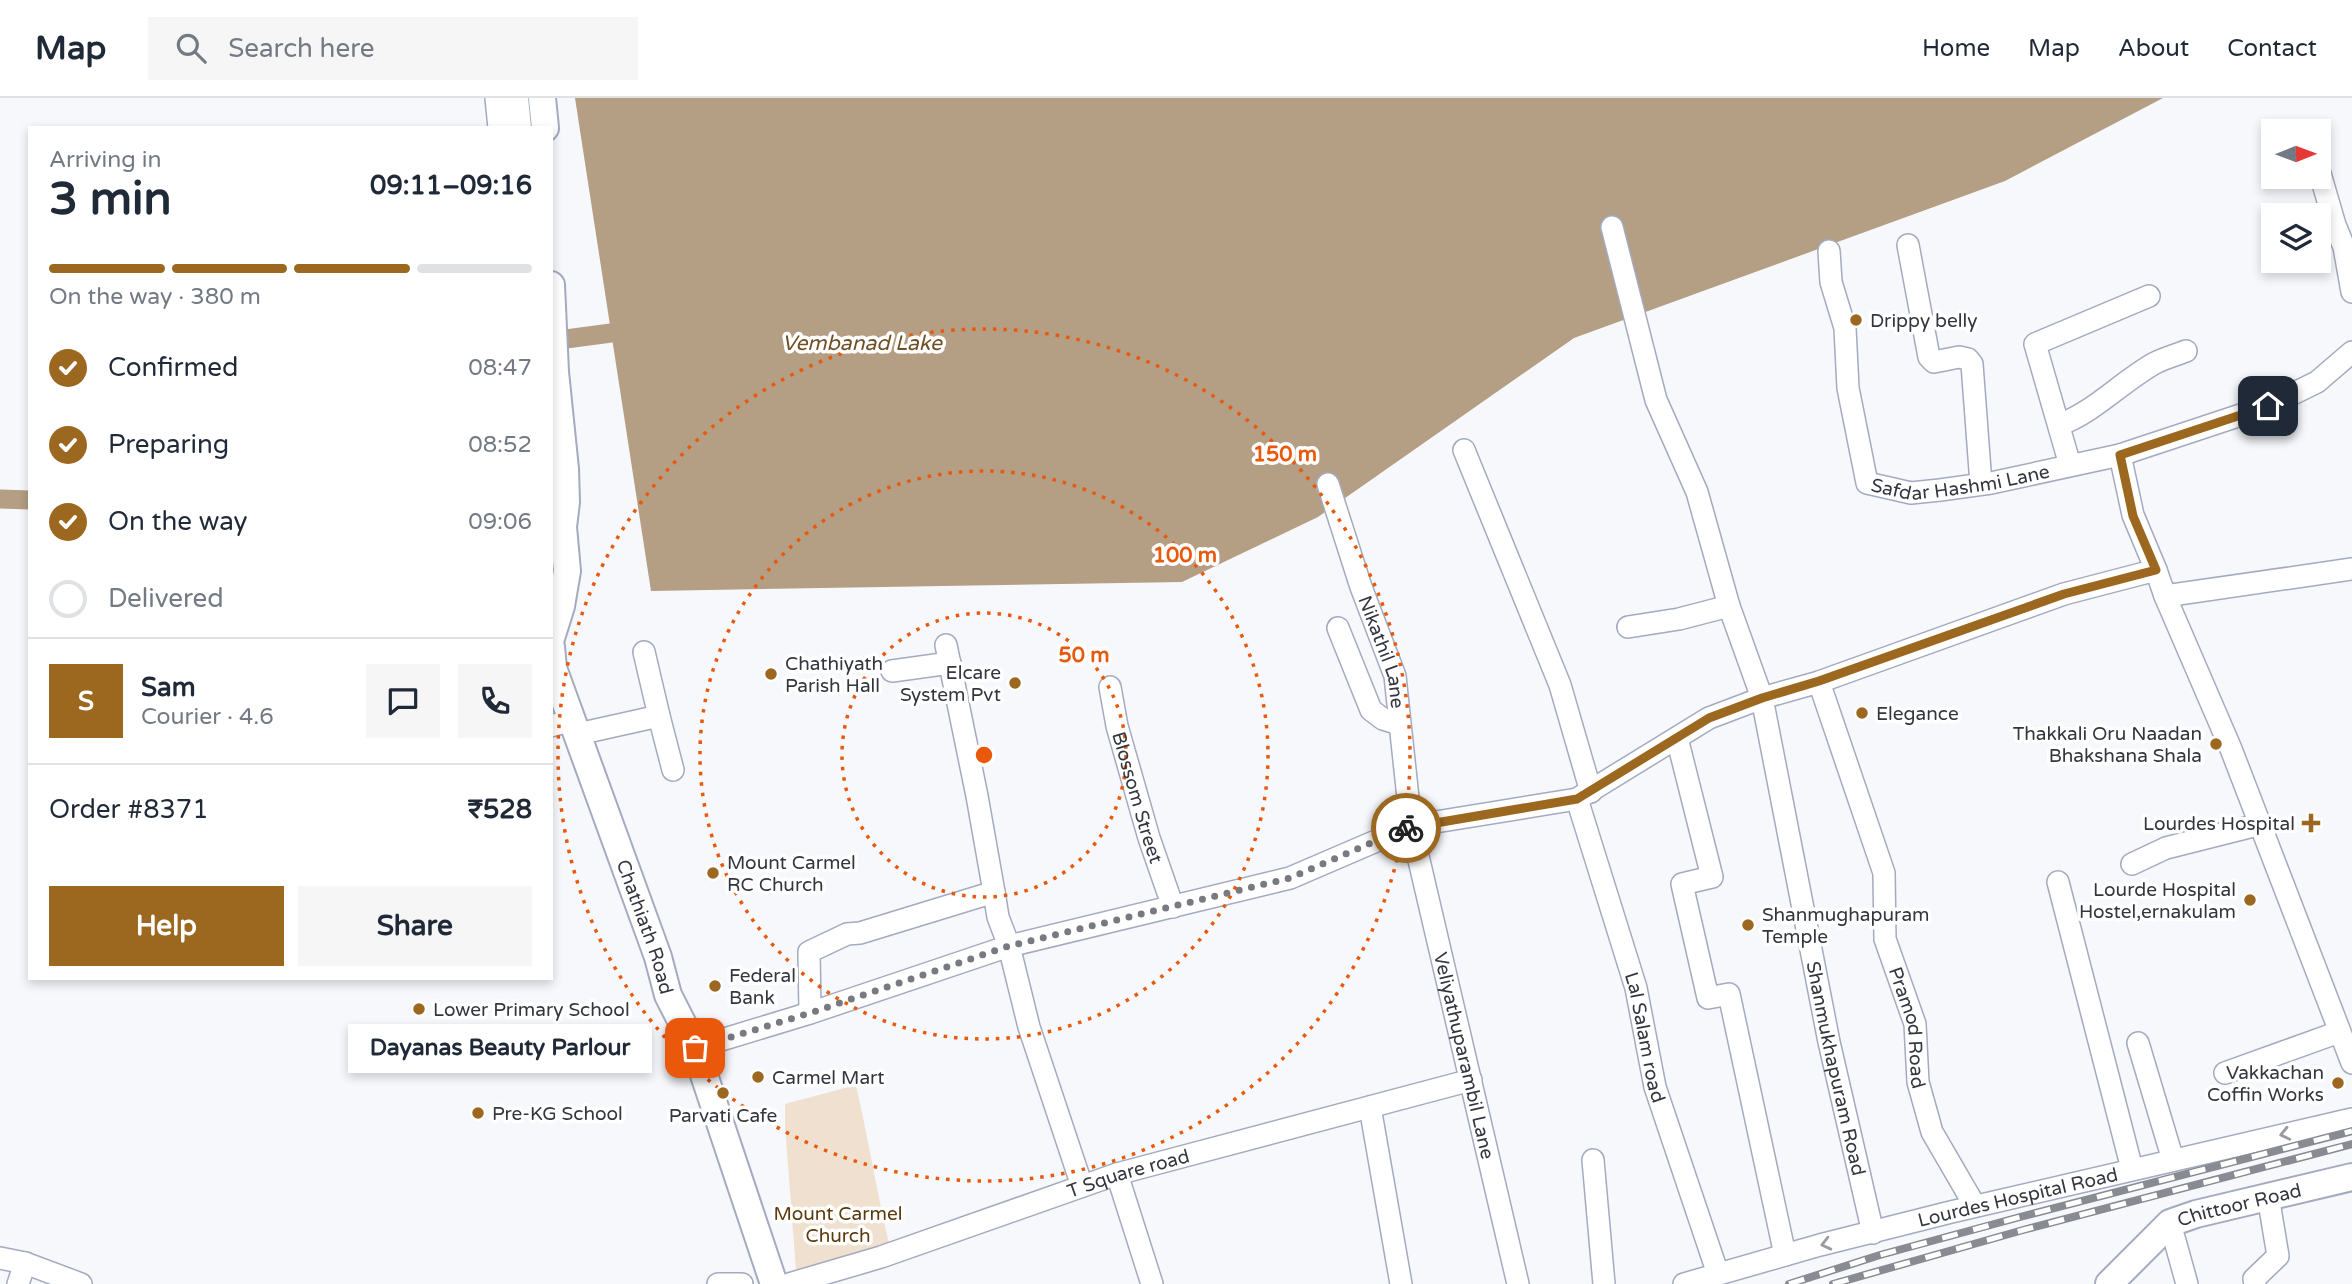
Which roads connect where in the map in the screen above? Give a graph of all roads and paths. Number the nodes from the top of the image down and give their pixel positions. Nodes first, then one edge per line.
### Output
1 (496, 98) edge
2 (515, 98) edge
3 (542, 98) edge
4 (499, 126) edge
5 (518, 126) edge
6 (545, 126) edge
7 (2324, 189) edge
8 (1612, 228) dead end
9 (1908, 245) dead end
10 (1829, 251) dead end
11 (2352, 292) edge
12 (2149, 296) dead end
13 (553, 336) edge
14 (2186, 351) dead end
15 (2352, 352) edge
16 (554, 400) edge
17 (2059, 425) junction
18 (1464, 450) dead end
19 (2120, 455) junction
20 (2070, 466) junction
21 (1328, 484) dead end
22 (1981, 484) junction
23 (557, 519) edge
24 (2352, 569) edge
25 (2156, 570) junction
26 (2165, 596) junction
27 (1728, 606) junction
28 (1628, 627) dead end
29 (1338, 628) dead end
30 (553, 632) edge
31 (644, 652) dead end
32 (553, 668) edge
33 (892, 671) dead end
34 (1819, 681) junction
35 (1110, 687) dead end
36 (1762, 698) junction
37 (659, 716) junction
38 (1399, 724) junction
39 (567, 727) edge
40 (1677, 738) junction
41 (673, 770) dead end
42 (1584, 795) junction
43 (2261, 824) junction
44 (1411, 826) junction
45 (2132, 864) dead end
46 (2058, 883) dead end
47 (994, 892) junction
48 (1173, 907) junction
49 (1009, 946) junction
50 (810, 1013) junction
51 (2340, 1032) junction
52 (2138, 1043) dead end
53 (695, 1048) junction
54 (2352, 1063) edge
55 (2225, 1073) dead end
56 (1471, 1080) junction
57 (1370, 1107) junction
58 (2352, 1119) edge
59 (1593, 1160) dead end
60 (2173, 1160) junction
61 (2132, 1169) junction
62 (1117, 1174) junction
63 (2352, 1177) edge
64 (1082, 1186) junction
65 (2267, 1196) junction
66 (1975, 1206) junction
67 (2170, 1223) junction
68 (1872, 1233) junction
69 (1784, 1255) junction
70 (0, 1258) edge
71 (25, 1263) junction
72 (1718, 1274) junction
73 (18, 1284) edge
74 (81, 1284) edge
75 (719, 1284) edge
76 (742, 1284) edge
77 (774, 1284) edge
78 (789, 1284) edge
79 (1152, 1284) edge
80 (1401, 1284) edge
81 (1518, 1284) edge
82 (1604, 1284) edge
83 (1684, 1284) edge
84 (2109, 1284) edge
85 (2187, 1284) edge
86 (2255, 1284) edge

1 - 4 street
2 - 5 main road
3 - 6 main road
7 - 11 street
8 - 27 street, Shanmukhapuram Road
9 - 22 street
10 - 22 street, Safdar Hashmi Lane
12 - 17 street
13 - 16 main road
14 - 17 street
15 - 19 street, Safdar Hashmi Lane
16 - 23 main road
17 - 20 street
18 - 42 street, Lal Salam road
19 - 20 street, Safdar Hashmi Lane
19 - 25 street
20 - 22 street, Safdar Hashmi Lane
21 - 38 street, Nikathil Lane
23 - 30 main road
24 - 26 street
25 - 26 street
25 - 34 street
26 - 43 street
27 - 28 street
27 - 36 street, Shanmukhapuram Road
29 - 38 street
31 - 37 street
32 - 39 main road, Chathiath Road
33 - 47 street
34 - 36 street
34 - 66 street, Pramod Road
35 - 48 street, Blossom Street
36 - 40 street
36 - 68 street, Shanmukhapuram Road
37 - 39 street
37 - 41 street
38 - 44 street, Nikathil Lane
39 - 53 main road, Chathiath Road
40 - 42 street
40 - 69 street
42 - 44 street
42 - 72 street, Lal Salam road
43 - 45 street
43 - 51 street
44 - 48 street
44 - 56 street, Veliyathuparambil Lane
46 - 61 street
47 - 49 street
47 - 50 street
48 - 49 street
49 - 50 street
49 - 64 street
50 - 53 street
51 - 54 street
51 - 55 street
52 - 60 street
53 - 77 main road, Chathiath Road
56 - 57 street, T Square road
56 - 81 street, Veliyathuparambil Lane
57 - 62 street, T Square road
57 - 80 street
58 -> 60 street, Lourdes Hospital Road
59 - 82 street
60 - 61 street, Lourdes Hospital Road
61 - 66 street, Lourdes Hospital Road
62 - 64 street, T Square road
62 - 79 street
63 - 65 main road, Chittoor Road
64 - 78 street, T Square road
65 - 67 main road, Chittoor Road
65 - 86 street
66 - 68 street, Lourdes Hospital Road
67 - 84 main road, Chittoor Road
67 - 85 street
68 -> 69 street, Lourdes Hospital Road
69 - 72 street, Lourdes Hospital Road
70 - 71 street
71 - 73 street
71 - 74 street
72 - 83 street, Lourdes Hospital Road
75 - 76 street

